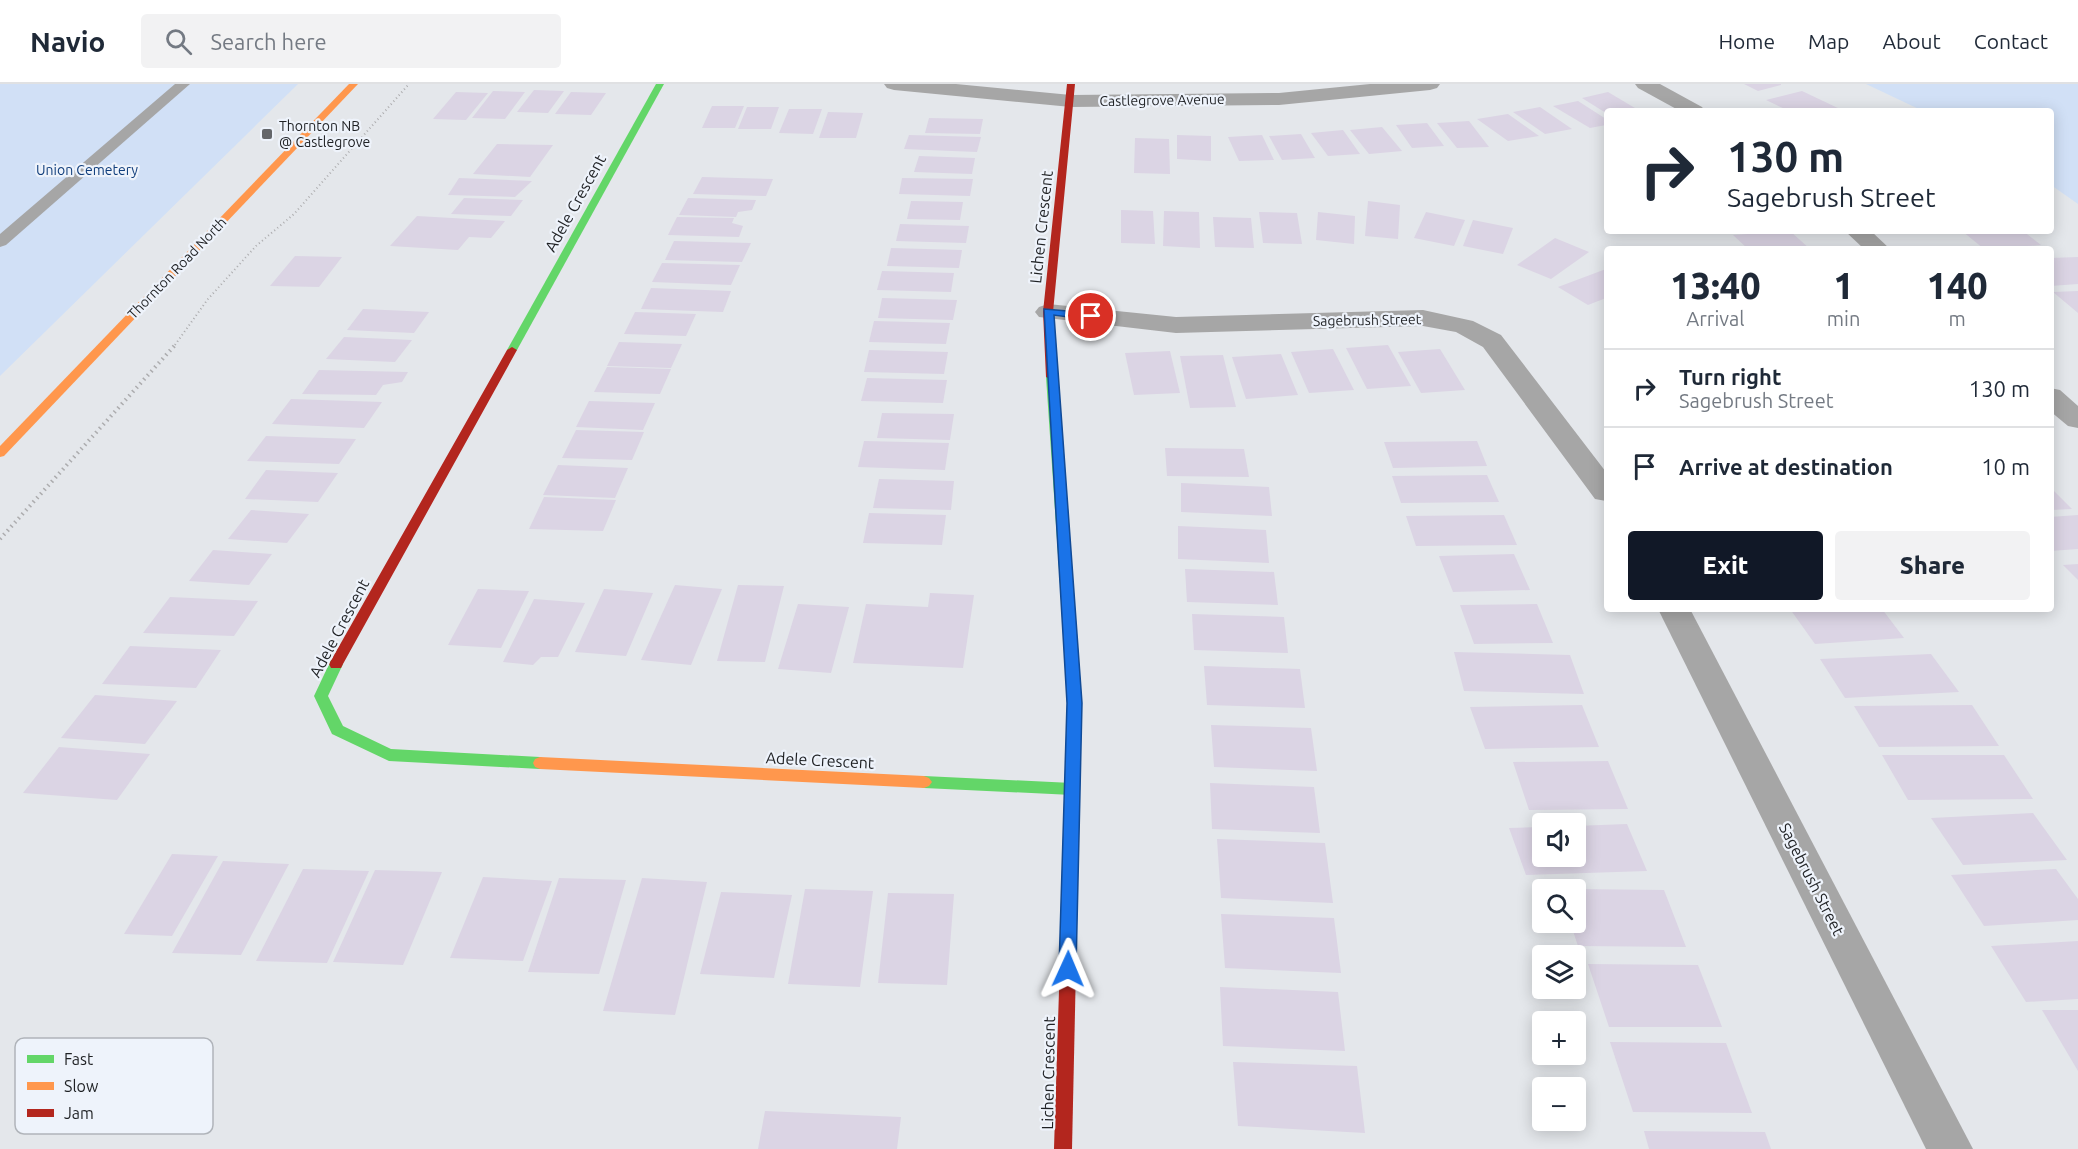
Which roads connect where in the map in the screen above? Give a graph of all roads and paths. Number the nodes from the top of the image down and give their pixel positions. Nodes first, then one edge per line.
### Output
1 (183, 84) edge
2 (354, 84) edge
3 (409, 84) edge
4 (660, 84) edge
5 (894, 84) edge
6 (1430, 84) edge
7 (1645, 84) edge
8 (1071, 92) edge
9 (1689, 108) edge
10 (1860, 234) edge
11 (0, 242) edge
12 (1874, 246) edge
13 (1048, 312) junction
14 (2054, 399) edge
15 (2078, 420) edge
16 (0, 453) edge
17 (1604, 489) edge
18 (0, 539) edge
19 (1676, 612) edge
20 (1072, 789) junction
21 (1063, 1149) edge
22 (1950, 1149) edge

1 - 11 lane
2 - 16 street, Thornton Road North
3 - 18 path
4 - 20 street, Adele Crescent
5 - 8 street, Castlegrove Avenue
6 - 8 street, Castlegrove Avenue
7 - 9 street
8 - 13 street, Lichen Crescent
10 - 12 street
13 - 17 street, Sagebrush Street
13 - 20 street, Lichen Crescent
14 - 15 street
19 - 22 street, Sagebrush Street
20 - 21 street, Lichen Crescent

